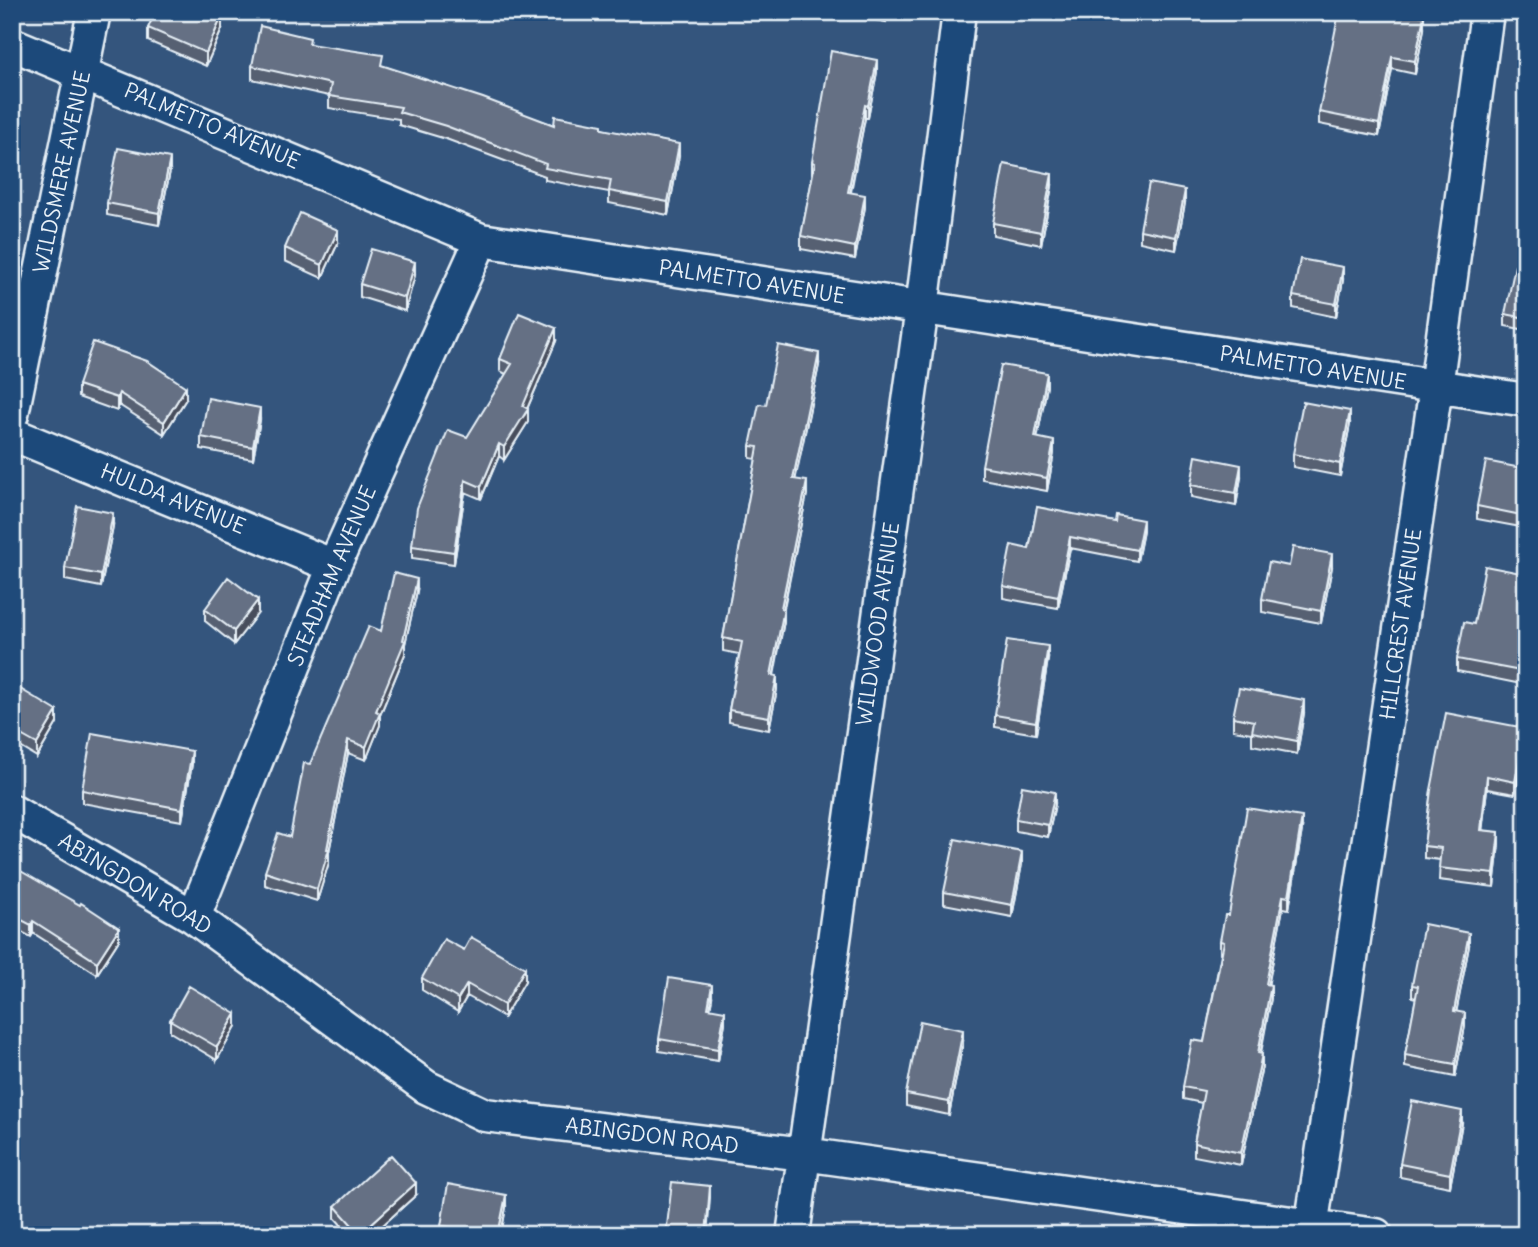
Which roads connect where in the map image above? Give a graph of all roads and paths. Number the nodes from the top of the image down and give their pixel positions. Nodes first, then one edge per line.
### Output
1 (94, 12) edge
2 (959, 12) edge
3 (1487, 12) edge
4 (12, 44) edge
5 (83, 72) junction
6 (481, 240) junction
7 (922, 308) junction
8 (1436, 387) junction
9 (1526, 400) edge
10 (12, 414) edge
11 (12, 434) edge
12 (334, 566) junction
13 (12, 811) edge
14 (194, 917) junction
15 (804, 1154) junction
16 (1311, 1231) edge
17 (793, 1235) edge
18 (1376, 1235) edge

1 - 5 street, WILDSMERE AVENUE
2 - 7 street, WILDWOOD AVENUE
3 - 8 street, HILLCREST AVENUE
4 - 5 street, PALMETTO AVENUE
5 - 6 street, PALMETTO AVENUE
5 - 10 street, WILDSMERE AVENUE
6 - 7 street, PALMETTO AVENUE
6 - 12 street, STEADHAM AVENUE
7 - 8 street, PALMETTO AVENUE
7 - 15 street, WILDWOOD AVENUE
8 - 9 street, PALMETTO AVENUE
8 - 16 street, HILLCREST AVENUE
11 - 12 street, HULDA AVENUE
12 - 14 street, STEADHAM AVENUE
13 - 14 street, ABINGDON ROAD
14 - 15 street, ABINGDON ROAD
15 - 16 street, ABINGDON ROAD
15 - 17 street, WILDWOOD AVENUE
16 - 18 street, ABINGDON ROAD

